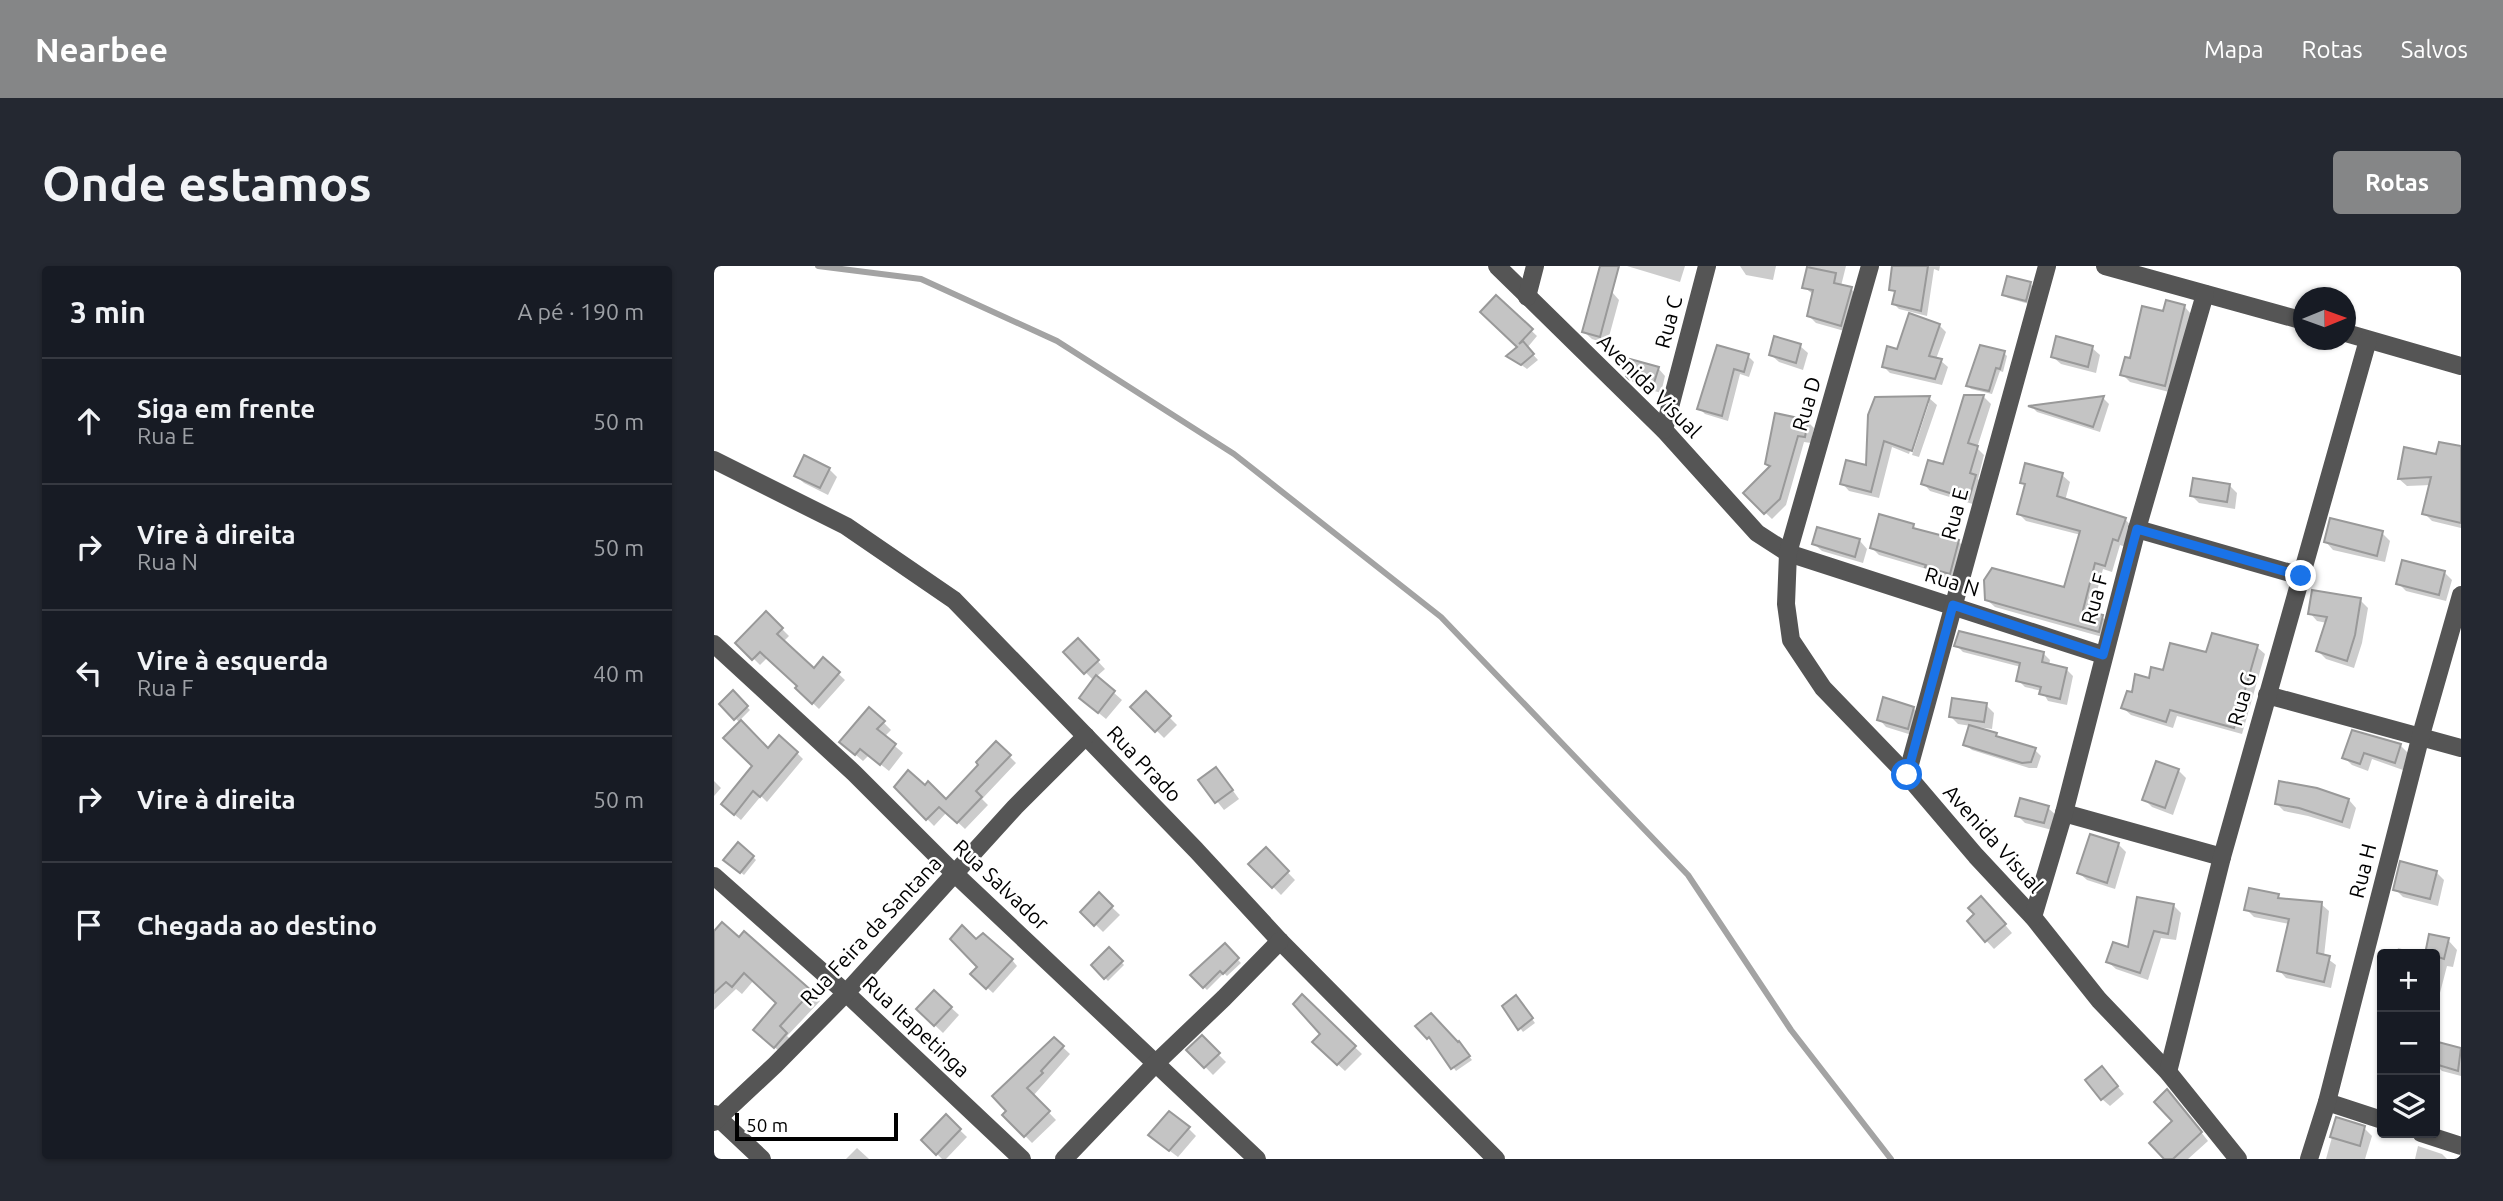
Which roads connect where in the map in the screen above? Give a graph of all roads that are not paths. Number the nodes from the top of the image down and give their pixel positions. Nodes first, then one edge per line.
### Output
1 (1497, 266) edge
2 (1535, 266) edge
3 (1707, 266) edge
4 (1870, 266) edge
5 (2047, 266) edge
6 (2105, 266) edge
7 (2205, 294) junction
8 (1527, 297) junction
9 (2293, 318) edge
10 (2356, 336) edge
11 (2368, 340) junction
12 (2461, 366) edge
13 (1664, 430) junction
14 (714, 460) edge
15 (2137, 529) junction
16 (1788, 554) junction
17 (2301, 576) junction
18 (2461, 595) edge
19 (1953, 605) junction
20 (714, 644) edge
21 (2103, 655) junction
22 (2267, 695) junction
23 (1086, 736) junction
24 (2421, 736) junction
25 (2461, 748) edge
26 (1907, 775) junction
27 (2064, 813) junction
28 (2222, 856) junction
29 (954, 873) junction
30 (714, 876) edge
31 (2033, 917) junction
32 (1280, 941) junction
33 (846, 993) junction
34 (1157, 1062) junction
35 (2168, 1072) junction
36 (2327, 1102) junction
37 (715, 1118) edge
38 (2377, 1118) edge
39 (2436, 1138) edge
40 (2461, 1146) edge
41 (762, 1159) edge
42 (1022, 1159) edge
43 (1064, 1159) edge
44 (1257, 1159) edge
45 (1496, 1159) edge
46 (2238, 1159) edge
47 (2309, 1159) edge

1 - 8 street, Avenida Visual
2 - 8 street
3 - 13 street, Rua C
4 - 16 street, Rua D
5 - 19 street, Rua E
6 - 7 street
7 - 9 street
7 - 15 street, Rua F
8 - 13 street, Avenida Visual
10 - 11 street
11 - 12 street
11 - 17 street, Rua G
13 - 16 street, Avenida Visual
14 - 23 street, Rua Prado
15 - 17 street
15 - 21 street, Rua F
16 - 19 street, Rua N
16 - 26 street, Avenida Visual
17 - 22 street, Rua G
18 - 24 street, Rua H
19 - 21 street, Rua N
19 - 26 street, Rua E
20 - 29 street, Rua Salvador
21 - 27 street, Rua F
22 - 24 street
22 - 28 street, Rua G
23 - 29 street, Rua Feira da Santana
23 - 32 street, Rua Prado
24 - 25 street
24 - 36 street, Rua H
26 - 31 street, Avenida Visual
27 - 28 street
27 - 31 street, Rua F
28 - 35 street, Rua G
29 - 33 street, Rua Feira da Santana
29 - 34 street, Rua Salvador
30 - 33 street, Rua Itapetinga
31 - 35 street, Avenida Visual
32 - 34 street
32 - 45 street, Rua Prado
33 - 37 street, Rua Feira da Santana
33 - 42 street, Rua Itapetinga
34 - 43 street
34 - 44 street, Rua Salvador
35 - 46 street, Avenida Visual
36 - 38 street
36 - 47 street, Rua H
37 - 41 street
39 - 40 street

